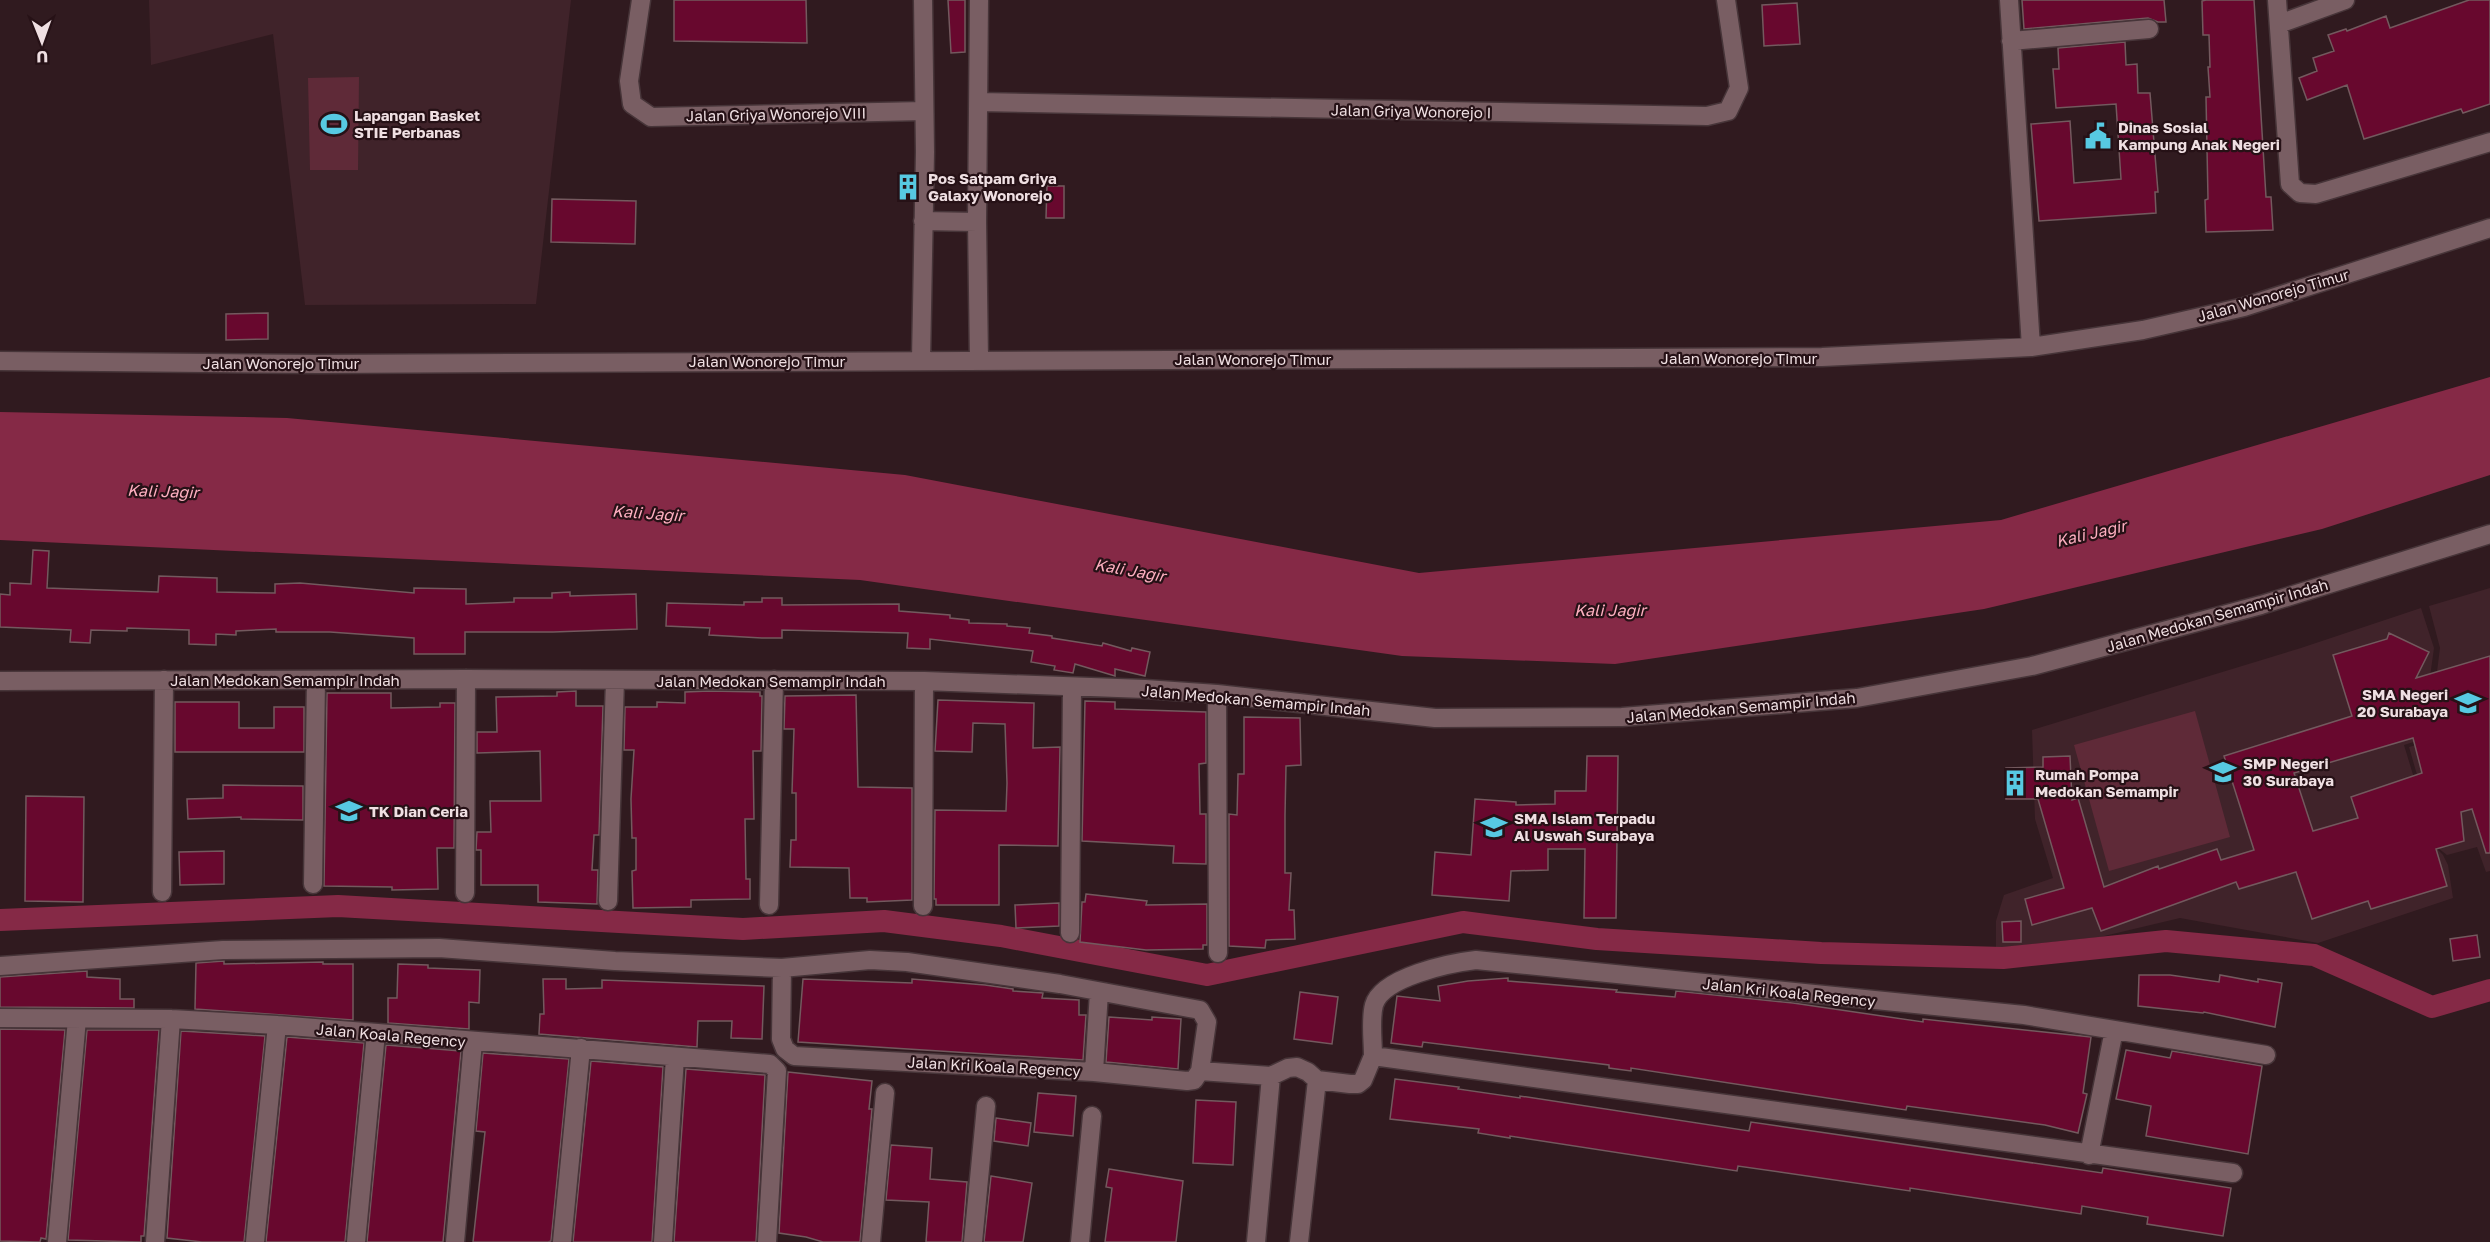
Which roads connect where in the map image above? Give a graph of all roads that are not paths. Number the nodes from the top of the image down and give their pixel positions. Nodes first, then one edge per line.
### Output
1 (641, 0) edge
2 (923, 0) edge
3 (979, 0) edge
4 (1726, 0) edge
5 (2009, 0) edge
6 (2277, 0) edge
7 (2345, 0) edge
8 (2278, 24) junction
9 (2149, 29) dead end
10 (2012, 41) junction
11 (979, 102) junction
12 (924, 111) junction
13 (2490, 142) edge
14 (923, 220) junction
15 (977, 222) junction
16 (2490, 228) edge
17 (2031, 347) junction
18 (921, 360) junction
19 (979, 360) junction
20 (0, 361) edge
21 (2490, 534) edge
22 (466, 679) junction
23 (164, 680) junction
24 (316, 680) junction
25 (615, 680) junction
26 (774, 680) junction
27 (0, 681) edge
28 (924, 681) junction
29 (1072, 687) junction
30 (1217, 694) junction
31 (313, 884) dead end
32 (162, 892) dead end
33 (465, 893) dead end
34 (608, 901) dead end
35 (769, 905) dead end
36 (923, 906) dead end
37 (1070, 933) dead end
38 (1218, 952) dead end
39 (0, 966) edge
40 (782, 968) junction
41 (1099, 992) junction
42 (0, 1018) edge
43 (77, 1019) junction
44 (171, 1019) junction
45 (277, 1025) junction
46 (2114, 1030) junction
47 (376, 1033) junction
48 (473, 1042) junction
49 (581, 1048) junction
50 (2266, 1055) dead end
51 (1373, 1056) junction
52 (675, 1057) junction
53 (1094, 1072) junction
54 (1197, 1076) junction
55 (1271, 1076) junction
56 (1317, 1080) junction
57 (885, 1093) dead end
58 (986, 1106) dead end
59 (1092, 1116) dead end
60 (2090, 1155) junction
61 (2233, 1173) dead end
62 (57, 1242) edge
63 (154, 1242) edge
64 (255, 1242) edge
65 (356, 1242) edge
66 (455, 1242) edge
67 (562, 1242) edge
68 (663, 1242) edge
69 (767, 1242) edge
70 (871, 1242) edge
71 (973, 1242) edge
72 (1080, 1242) edge
73 (1256, 1242) edge
74 (1299, 1242) edge

1 - 12 street, Jalan Griya Wonorejo VIII
2 - 12 street
3 - 11 street
4 - 11 street, Jalan Griya Wonorejo I
5 - 10 street
6 - 8 street
7 - 8 street
8 - 13 street
9 - 10 street
10 - 17 street
11 - 15 street
12 - 14 street
14 - 15 street
14 - 18 street
15 - 19 street
16 - 17 street, Jalan Wonorejo Timur
17 - 19 street, Jalan Wonorejo Timur
18 - 19 street, Jalan Wonorejo Timur
18 - 20 street, Jalan Wonorejo Timur
21 - 30 street, Jalan Medokan Semampir Indah
22 - 24 street, Jalan Medokan Semampir Indah
22 - 25 street, Jalan Medokan Semampir Indah
22 - 33 street
23 - 24 street, Jalan Medokan Semampir Indah
23 - 27 street, Jalan Medokan Semampir Indah
23 - 32 street
24 - 31 street
25 - 26 street, Jalan Medokan Semampir Indah
25 - 34 street
26 - 28 street, Jalan Medokan Semampir Indah
26 - 35 street
28 - 29 street, Jalan Medokan Semampir Indah
28 - 36 street
29 - 30 street, Jalan Medokan Semampir Indah
29 - 37 street
30 - 38 street
39 - 40 street
40 - 41 street
40 - 53 street, Jalan Kri Koala Regency
41 - 53 street
41 - 54 street
42 - 43 street, Jalan Koala Regency
43 - 44 street, Jalan Koala Regency
43 - 62 street
44 - 45 street, Jalan Koala Regency
44 - 63 street
45 - 47 street, Jalan Koala Regency
45 - 64 street
46 - 50 street, Jalan Kri Koala Regency
46 - 51 street, Jalan Kri Koala Regency
46 - 60 street
47 - 48 street, Jalan Koala Regency
47 - 65 street
48 - 49 street, Jalan Koala Regency
48 - 66 street
49 - 52 street, Jalan Koala Regency
49 - 67 street
51 - 56 street, Jalan Kri Koala Regency
51 - 60 street
52 - 68 street
52 - 69 street, Jalan Koala Regency
53 - 54 street, Jalan Kri Koala Regency
54 - 55 street, Jalan Kri Koala Regency
55 - 56 street, Jalan Kri Koala Regency
55 - 73 street
56 - 74 street
57 - 70 street
58 - 71 street
59 - 72 street
60 - 61 street

